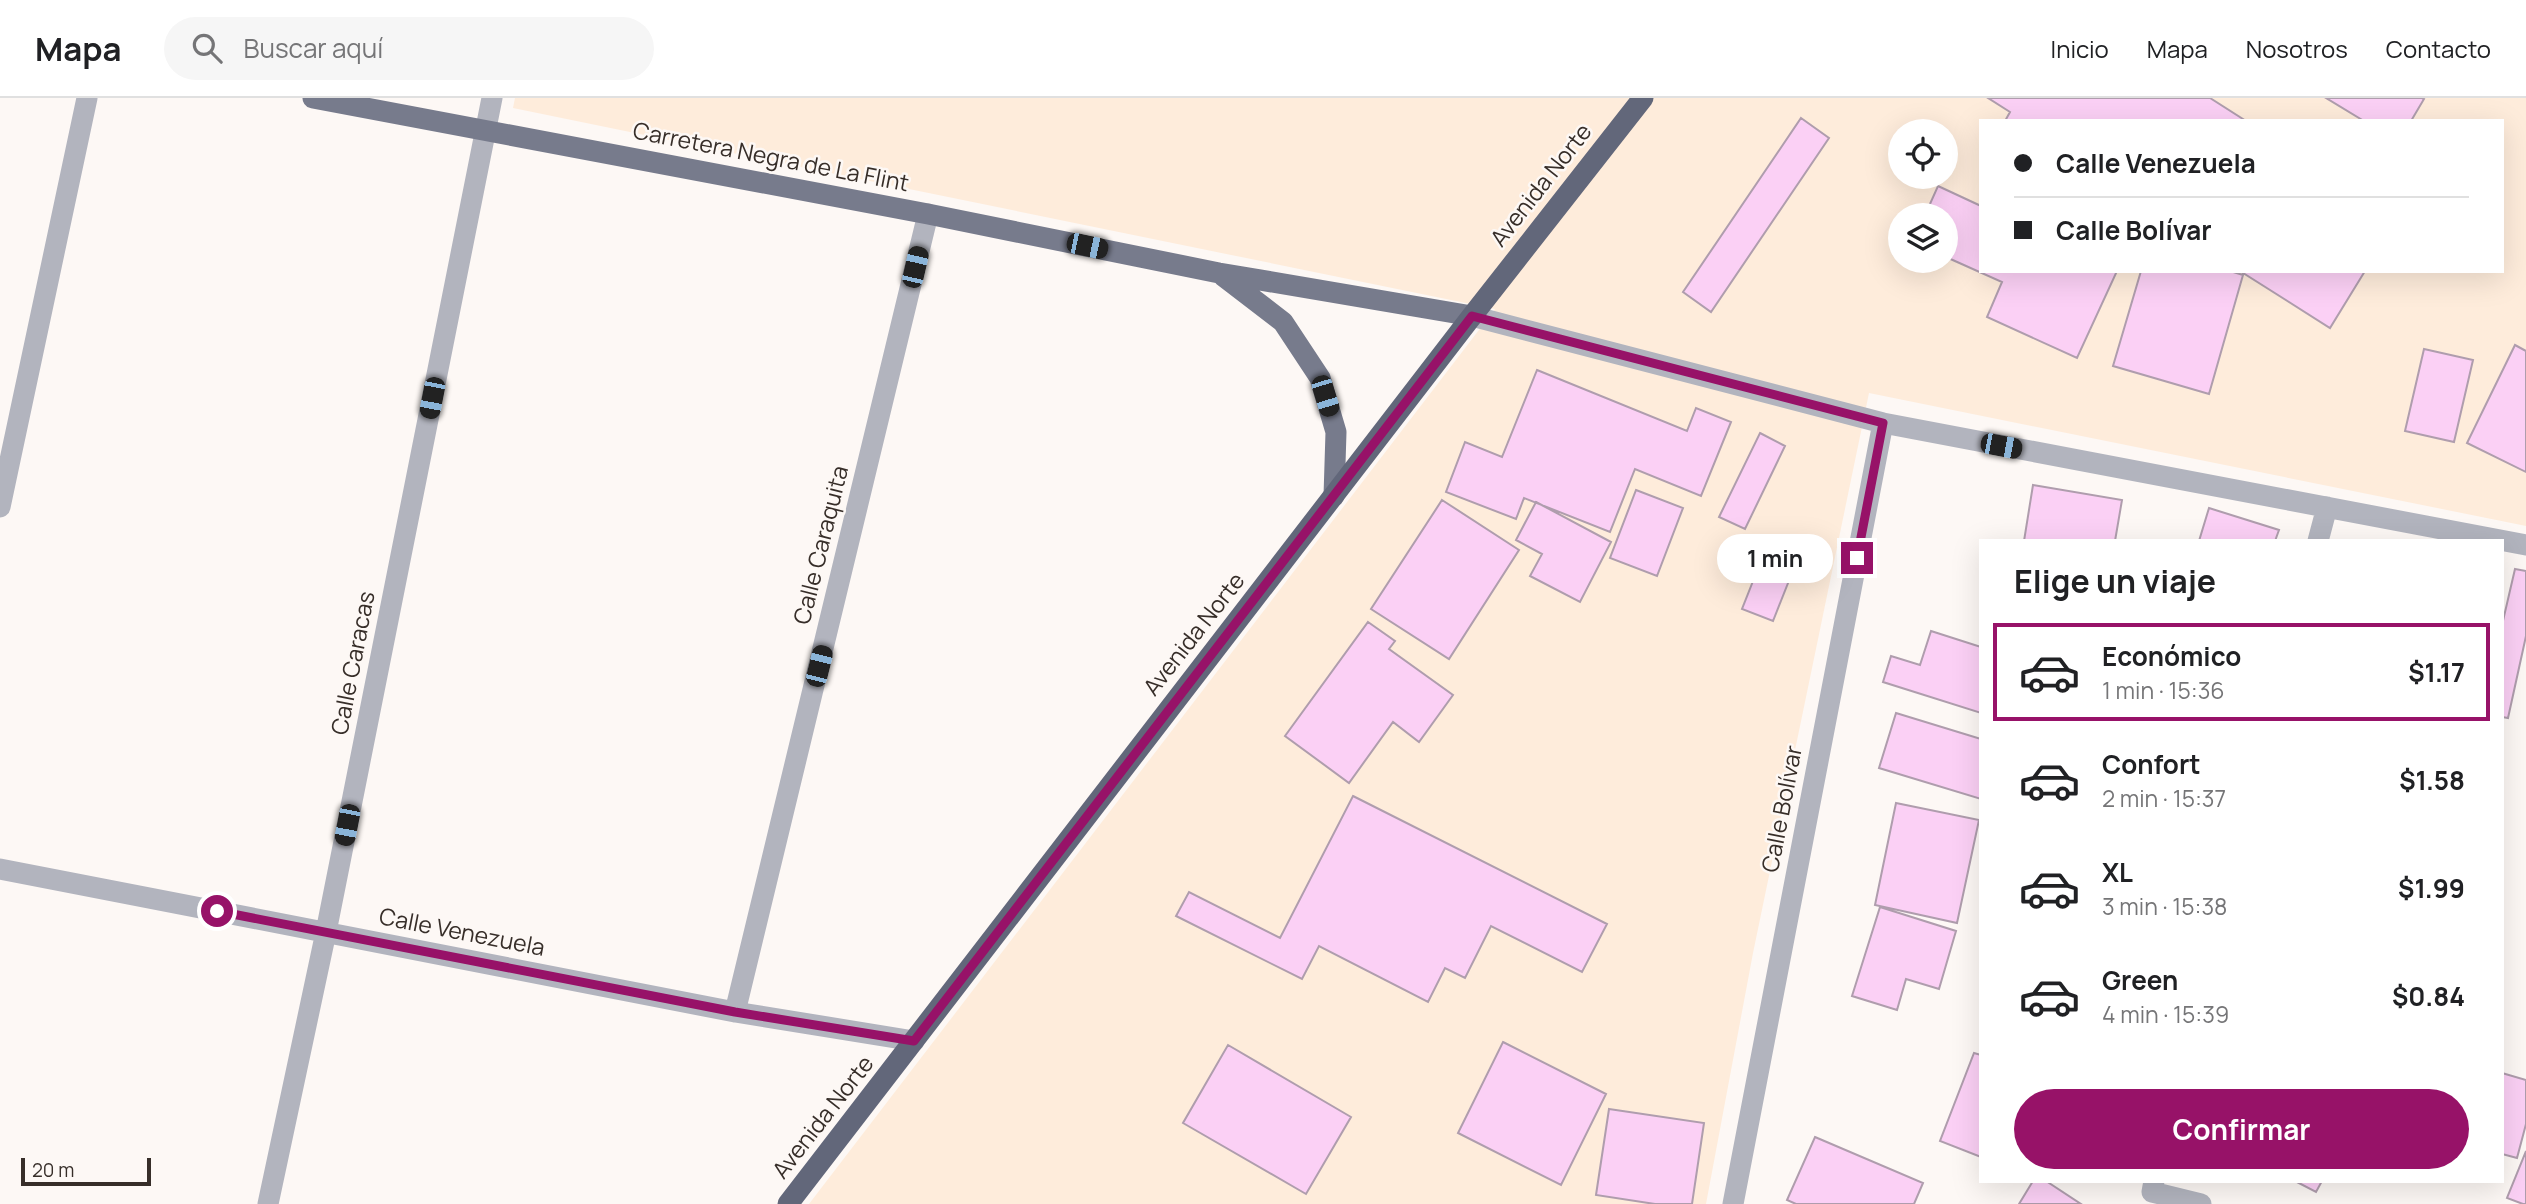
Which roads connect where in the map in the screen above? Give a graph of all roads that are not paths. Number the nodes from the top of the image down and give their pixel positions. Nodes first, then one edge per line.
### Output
1 (88, 98) edge
2 (313, 98) edge
3 (492, 98) edge
4 (1643, 98) edge
5 (485, 131) junction
6 (928, 214) junction
7 (1219, 273) junction
8 (1472, 316) junction
9 (1883, 423) junction
10 (1334, 495) junction
11 (0, 507) edge
12 (2326, 507) junction
13 (2318, 539) edge
14 (2494, 539) edge
15 (2504, 541) edge
16 (2526, 545) edge
17 (0, 869) edge
18 (326, 932) junction
19 (735, 1012) junction
20 (914, 1041) junction
21 (2154, 1183) edge
22 (268, 1204) edge
23 (788, 1204) edge
24 (1732, 1204) edge
25 (2201, 1204) edge

1 - 11 street
2 - 5 main road, Carretera Negra de La Flint
3 - 5 street, Calle Caracas
4 - 8 highway, Avenida Norte
5 - 6 main road, Carretera Negra de La Flint
5 - 18 street, Calle Caracas
6 - 7 main road, Carretera Negra de La Flint
6 - 19 street, Calle Caraquita
7 - 8 main road, Carretera Negra de La Flint
7 - 10 main road, Carretera Negra de La Flint
8 - 9 street
8 - 10 highway, Avenida Norte
9 - 12 street
9 - 24 street, Calle Bolívar
10 - 20 highway, Avenida Norte
12 - 13 street
12 - 14 street
15 - 16 street
17 - 18 street, Calle Venezuela
18 - 19 street, Calle Venezuela
18 - 22 street, Calle Caracas
19 - 20 street, Calle Venezuela
20 - 23 highway, Avenida Norte
21 - 25 street

